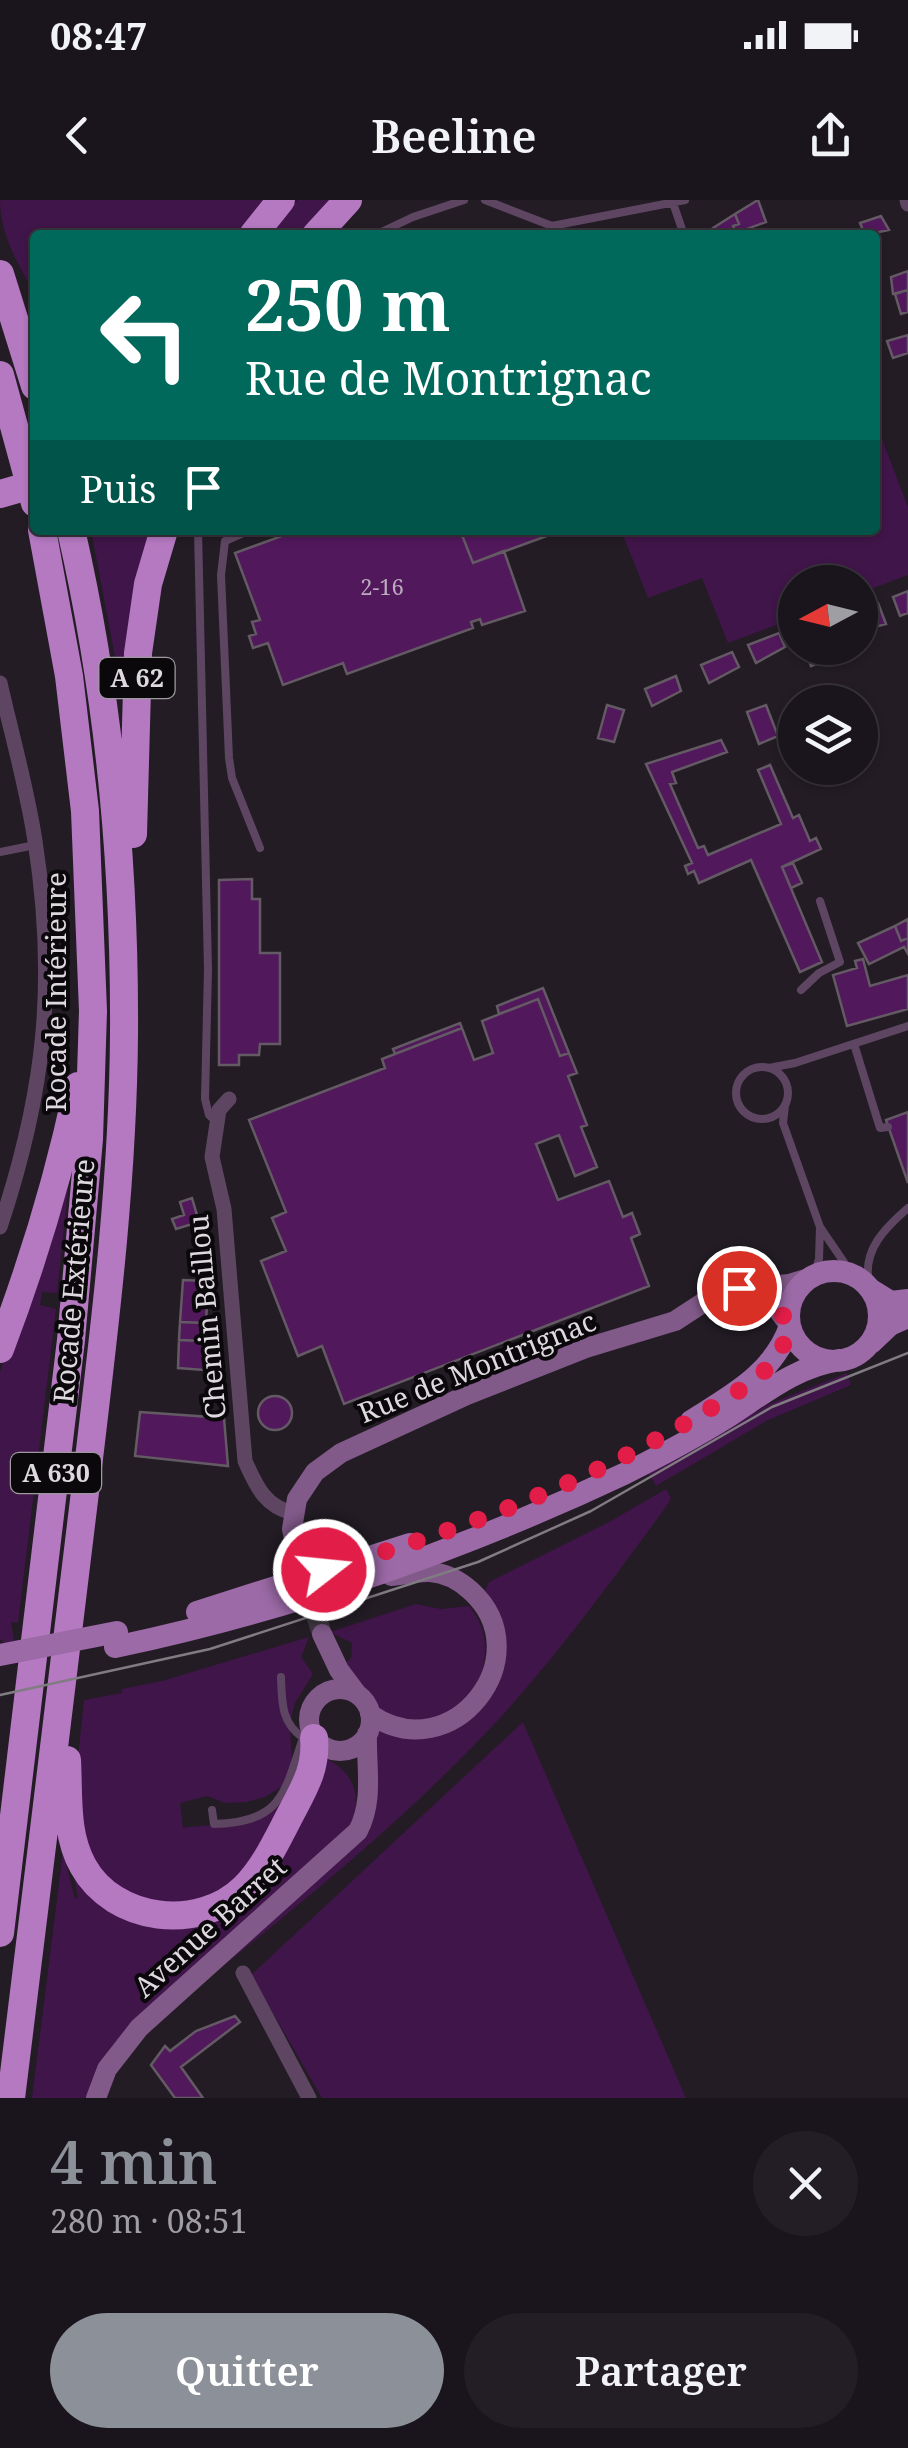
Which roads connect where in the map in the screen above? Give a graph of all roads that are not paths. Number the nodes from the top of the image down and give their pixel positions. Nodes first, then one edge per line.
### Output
1 (281, 200) edge
2 (348, 200) edge
3 (464, 200) edge
4 (485, 200) edge
5 (521, 200) edge
6 (684, 200) edge
7 (674, 203) junction
8 (518, 212) junction
9 (256, 230) edge
10 (321, 230) edge
11 (398, 230) edge
12 (682, 230) edge
13 (0, 274) edge
14 (30, 370) edge
15 (0, 376) edge
16 (0, 446) edge
17 (30, 485) edge
18 (30, 485) edge
19 (0, 494) edge
20 (30, 510) edge
21 (41, 535) edge
22 (72, 535) edge
23 (163, 535) edge
24 (198, 535) edge
25 (239, 535) edge
26 (0, 684) edge
27 (36, 844) junction
28 (260, 848) dead end
29 (0, 852) edge
30 (122, 900) junction
31 (820, 901) dead end
32 (801, 990) dead end
33 (93, 1011) junction
34 (908, 1026) edge
35 (854, 1044) junction
36 (795, 1063) junction
37 (768, 1068) junction
38 (785, 1082) junction
39 (229, 1099) dead end
40 (785, 1104) junction
41 (766, 1119) junction
42 (217, 1122) junction
43 (784, 1123) junction
44 (888, 1127) dead end
45 (908, 1214) edge
46 (1, 1220) edge
47 (820, 1227) junction
48 (812, 1276) junction
49 (861, 1281) junction
50 (754, 1288) junction
51 (908, 1300) edge
52 (908, 1318) edge
53 (790, 1326) junction
54 (865, 1348) junction
55 (0, 1349) edge
56 (840, 1360) junction
57 (293, 1513) junction
58 (300, 1564) tunnel mouth
59 (350, 1582) junction
60 (116, 1640) junction
61 (0, 1656) edge
62 (0, 1671) edge
63 (282, 1677) dead end
64 (63, 1686) junction
65 (357, 1694) junction
66 (315, 1701) junction
67 (369, 1724) junction
68 (314, 1739) junction
69 (368, 1804) junction
70 (212, 1810) dead end
71 (0, 1933) edge
72 (243, 1973) dead end
73 (11, 2098) edge
74 (96, 2098) edge
75 (308, 2098) edge

1 - 9 highway
2 - 10 highway
3 - 11 lane
4 - 8 lane
5 - 8 lane
6 - 7 lane
7 - 8 lane
7 - 12 lane
13 - 14 highway
15 - 17 highway
16 - 20 highway, Rocade Intérieure
18 - 19 highway, bridge
21 - 33 highway, Rocade Intérieure / A 630
22 - 30 highway, Rocade Extérieure / A 630
23 - 30 highway, A 62
24 - 42 lane
25 - 28 lane
26 - 27 street
27 - 29 lane
27 - 46 street
30 - 64 highway, Rocade Extérieure / A 630
31 - 32 lane
33 - 55 highway
33 - 71 highway, Rocade Intérieure / A 630
34 - 35 lane
35 - 36 lane
35 - 44 lane
36 - 37 lane
36 - 38 lane
37 - 38 lane
37 - 41 lane
38 - 40 lane
39 - 42 street, Chemin Baillou
40 - 41 lane
40 - 43 lane
41 - 43 lane
42 - 57 street, Chemin Baillou
43 - 47 lane
45 - 49 lane
47 - 48 lane
47 - 49 lane
48 - 49 main road
48 - 50 main road, Rue de Montrignac
48 - 53 main road
49 - 51 main road
49 - 54 main road
50 - 53 main road
50 - 57 main road, Rue de Montrignac
52 - 54 main road
53 - 56 main road
53 - 60 main road
54 - 56 main road
56 - 59 main road
57 - 58 main road
59 - 60 main road
59 - 67 main road
60 - 61 main road, bridge
60 - 62 main road
63 - 68 lane
64 - 68 highway
64 - 73 highway, Rocade Extérieure / A 630
65 - 66 main road
65 - 66 main road
65 - 67 main road
66 - 68 main road
67 - 68 main road
67 - 69 main road
68 - 69 main road
68 - 70 lane
69 - 74 main road, Avenue Barret
72 - 75 street

